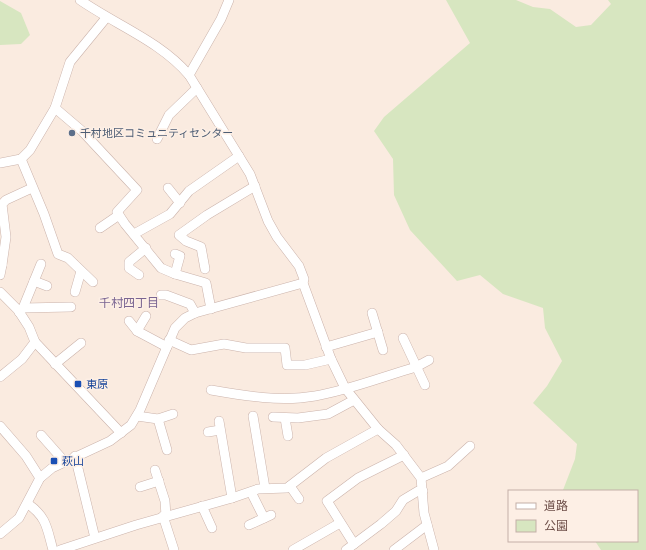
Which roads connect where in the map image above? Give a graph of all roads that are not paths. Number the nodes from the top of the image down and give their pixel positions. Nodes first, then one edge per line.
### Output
1 (80, 0) edge
2 (229, 0) edge
3 (106, 18) junction
4 (189, 75) junction
5 (197, 88) junction
6 (55, 108) junction
7 (157, 139) dead end
8 (240, 156) junction
9 (20, 159) junction
10 (0, 163) edge
11 (255, 186) junction
12 (32, 188) junction
13 (168, 188) dead end
14 (180, 203) junction
15 (119, 215) junction
16 (100, 228) dead end
17 (134, 234) junction
18 (146, 248) junction
19 (175, 254) dead end
20 (42, 264) dead end
21 (1, 265) edge
22 (205, 269) dead end
23 (81, 271) junction
24 (135, 274) dead end
25 (175, 274) junction
26 (0, 275) edge
27 (34, 281) junction
28 (93, 282) dead end
29 (303, 283) junction
30 (47, 286) dead end
31 (0, 292) edge
32 (75, 292) dead end
33 (162, 295) dead end
34 (71, 306) dead end
35 (211, 309) junction
36 (21, 310) junction
37 (195, 313) junction
38 (372, 313) dead end
39 (146, 316) dead end
40 (129, 321) dead end
41 (137, 331) junction
42 (378, 332) junction
43 (403, 338) dead end
44 (35, 342) junction
45 (81, 343) dead end
46 (168, 344) junction
47 (326, 347) junction
48 (383, 350) dead end
49 (331, 359) junction
50 (429, 360) dead end
51 (55, 364) junction
52 (416, 367) junction
53 (0, 377) edge
54 (425, 384) dead end
55 (344, 388) junction
56 (211, 390) dead end
57 (354, 400) junction
58 (173, 414) dead end
59 (137, 416) junction
60 (253, 416) dead end
61 (273, 417) dead end
62 (285, 418) junction
63 (158, 419) junction
64 (0, 426) edge
65 (378, 429) junction
66 (208, 432) dead end
67 (121, 433) junction
68 (41, 435) dead end
69 (288, 436) dead end
70 (470, 446) dead end
71 (167, 450) dead end
72 (404, 455) junction
73 (75, 456) junction
74 (64, 461) junction
75 (155, 470) dead end
76 (40, 478) junction
77 (421, 478) junction
78 (159, 481) junction
79 (290, 486) junction
80 (140, 487) dead end
81 (265, 488) junction
82 (423, 490) junction
83 (251, 492) junction
84 (232, 498) junction
85 (301, 498) dead end
86 (28, 504) junction
87 (202, 506) junction
88 (164, 516) junction
89 (340, 523) junction
90 (427, 524) junction
91 (249, 525) dead end
92 (212, 528) dead end
93 (0, 534) edge
94 (95, 538) junction
95 (354, 544) junction
96 (53, 550) edge
97 (60, 550) edge
98 (174, 550) edge
99 (293, 550) edge
100 (346, 550) edge
101 (394, 550) edge
102 (434, 550) edge

1 - 3 street
2 - 4 street
3 - 4 street
3 - 6 street
4 - 5 street
5 - 7 street
5 - 8 street
6 - 9 street
6 - 15 street
8 - 11 street
8 - 14 street
9 - 10 street
9 - 12 street
11 - 22 street
11 - 29 street
12 - 21 street
12 - 23 street
13 - 14 street
14 - 17 street
15 - 16 street
15 - 17 street
17 - 18 street
18 - 24 street
18 - 25 street
19 - 25 street
20 - 27 street
21 - 26 street
23 - 28 street
23 - 32 street
25 - 35 street
27 - 30 street
27 - 36 street
29 - 35 street
29 - 47 street
31 - 36 street
33 - 37 street
34 - 36 street
35 - 37 street
36 - 44 street
37 - 46 street
38 - 42 street
39 - 41 street
40 - 41 street
41 - 46 street
42 - 47 street
42 - 48 street
43 - 52 street
44 - 51 street
44 - 53 street
45 - 51 street
46 - 49 street
46 - 59 street
47 - 49 street
49 - 55 street
50 - 52 street
51 - 67 street
52 - 54 street
52 - 55 street
55 - 56 street
55 - 57 street
57 - 62 street
57 - 65 street
58 - 63 street
59 - 63 street
59 - 67 street
60 - 81 street
61 - 62 street
62 - 69 street
63 - 71 street
64 - 76 street
65 - 72 street
65 - 79 street
66 - 84 street
67 - 73 street
68 - 74 street
70 - 77 street
72 - 77 street
72 - 89 street
73 - 74 street
73 - 94 street
74 - 76 street
75 - 78 street
76 - 86 street
77 - 82 street
78 - 80 street
78 - 88 street
79 - 81 street
79 - 85 street
81 - 83 street
82 - 90 street
82 - 95 street
83 - 84 street
83 - 91 street
84 - 87 street
86 - 93 street
86 - 96 street
87 - 88 street
87 - 92 street
88 - 94 street
88 - 98 street
89 - 95 street
89 - 99 street
90 - 101 street
90 - 102 street
94 - 97 street
95 - 100 street

